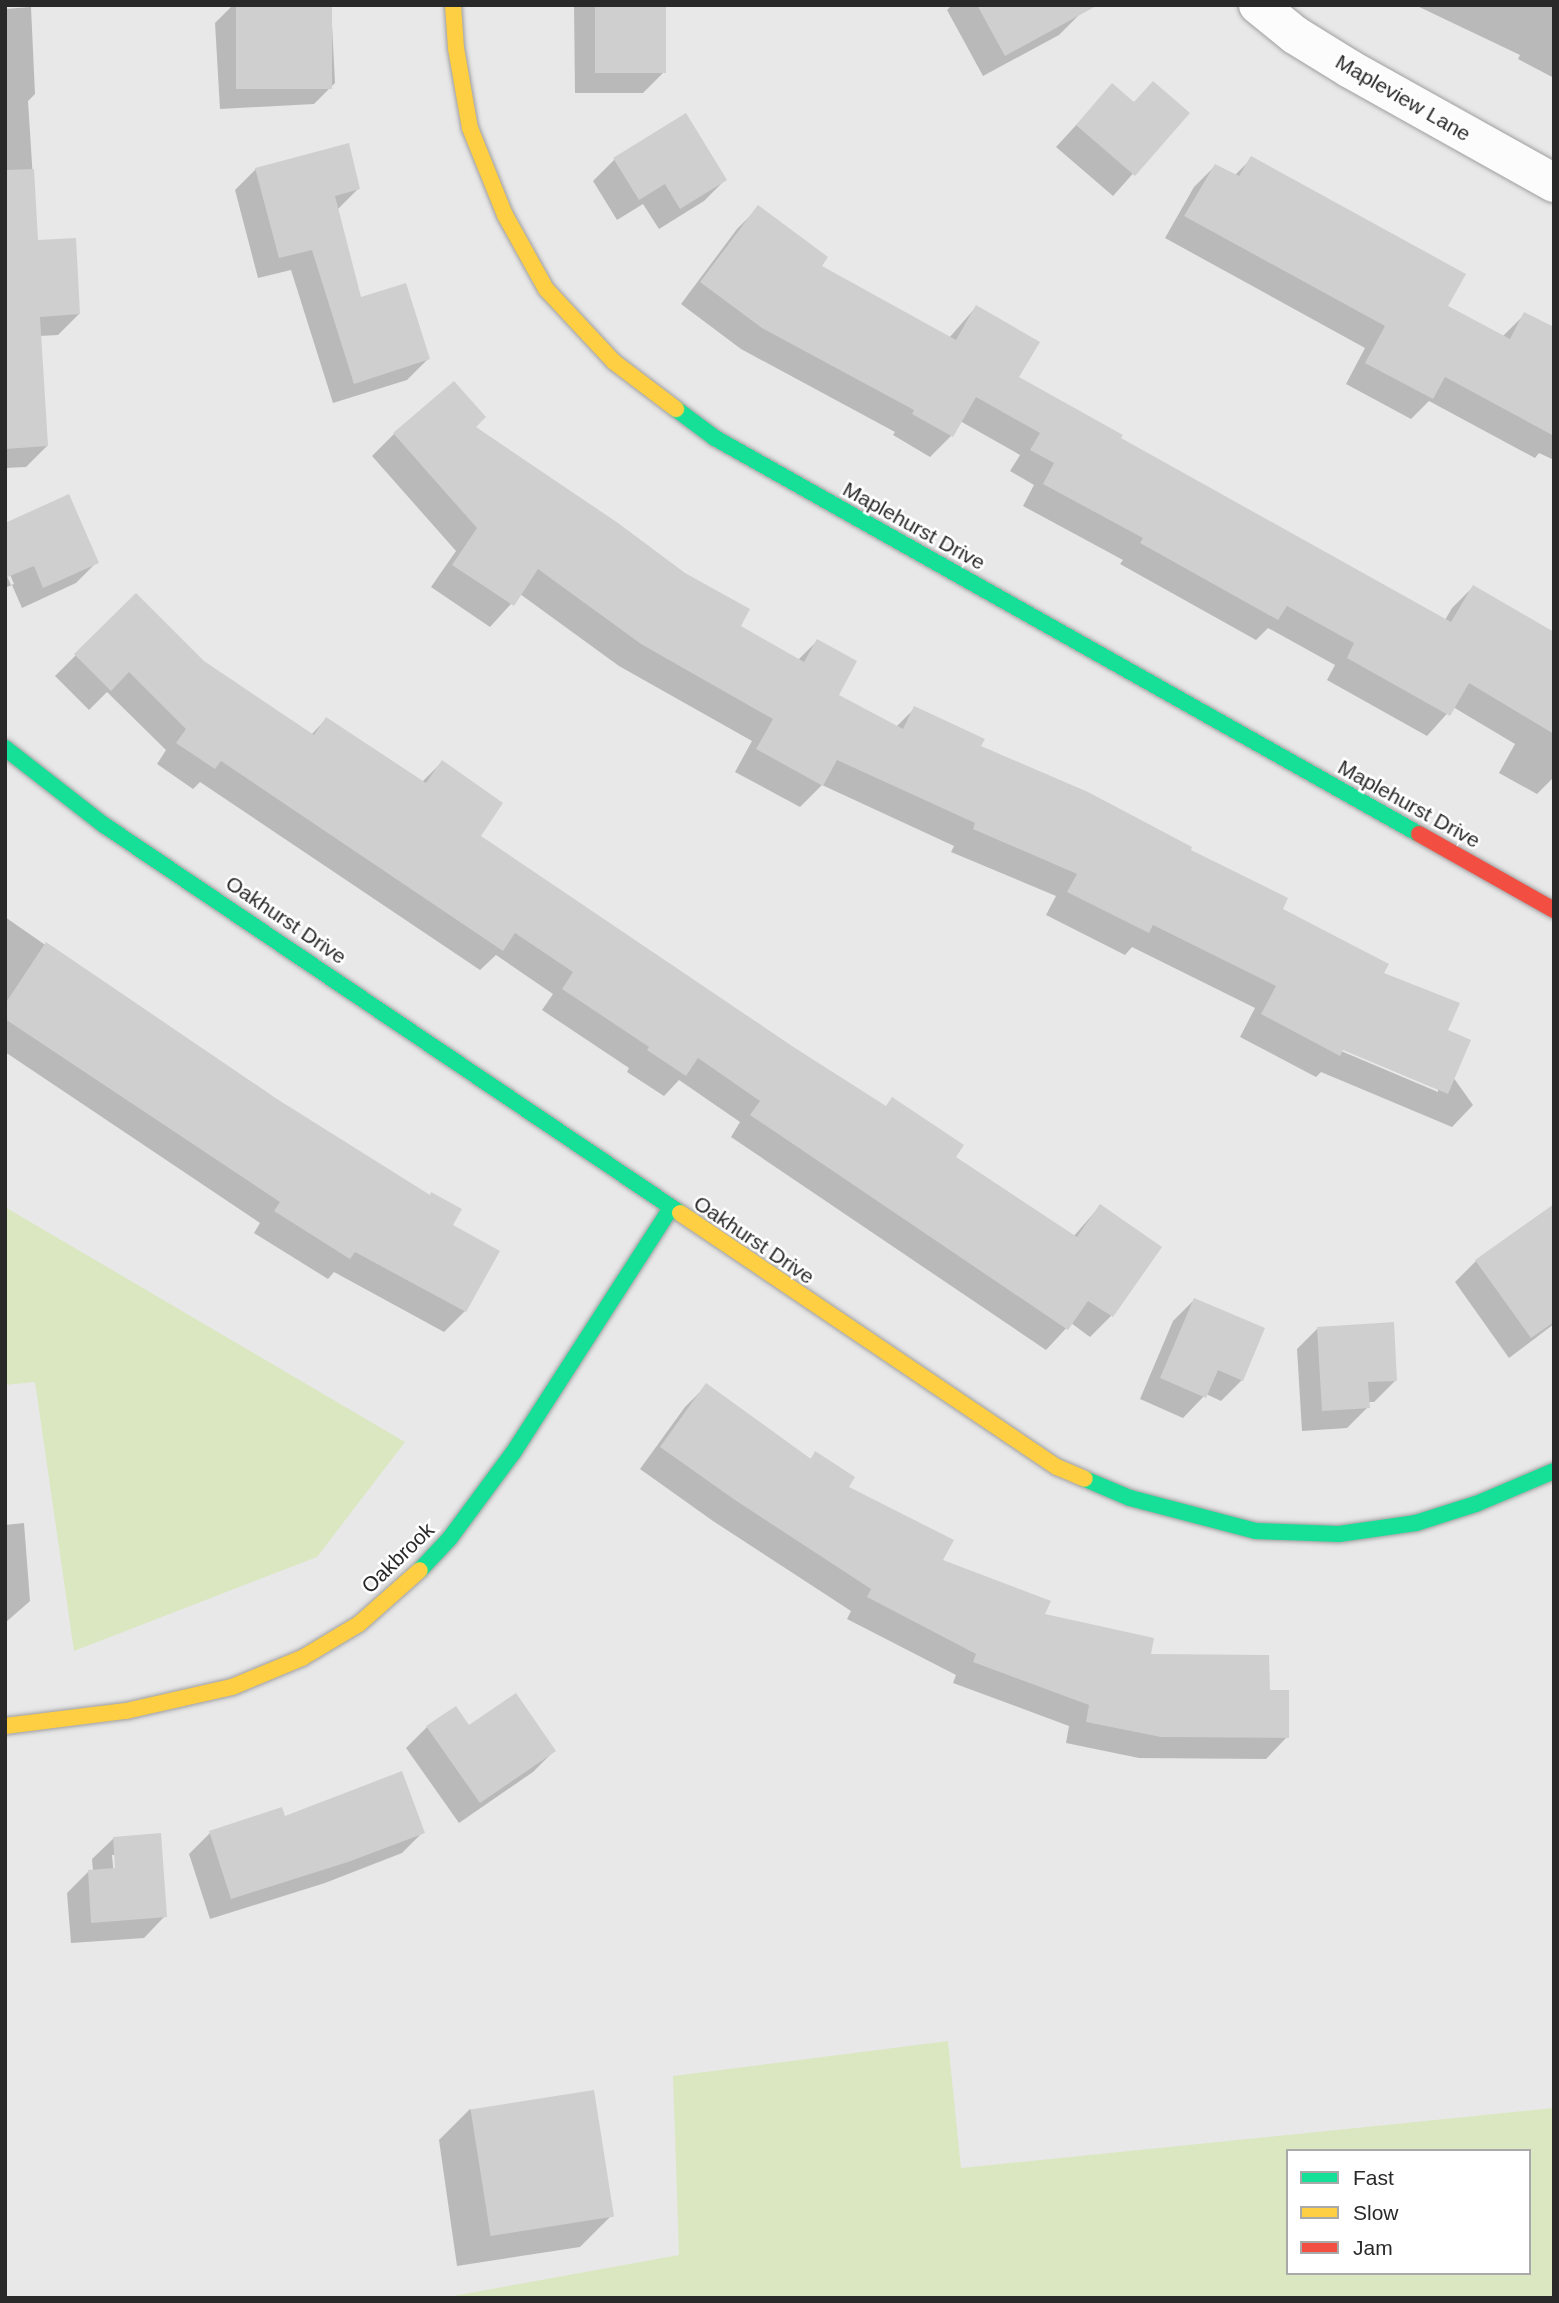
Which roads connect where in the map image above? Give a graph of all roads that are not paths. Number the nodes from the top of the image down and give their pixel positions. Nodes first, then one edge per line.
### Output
1 (453, 5) edge
2 (1258, 5) edge
3 (1554, 183) edge
4 (5, 748) edge
5 (1554, 909) edge
6 (670, 1209) junction
7 (1554, 1471) edge
8 (5, 1726) edge

1 - 5 street, Maplehurst Drive
2 - 3 street, Mapleview Lane
4 - 6 street, Oakhurst Drive
6 - 7 street, Oakhurst Drive
6 - 8 street, Oakbrook

